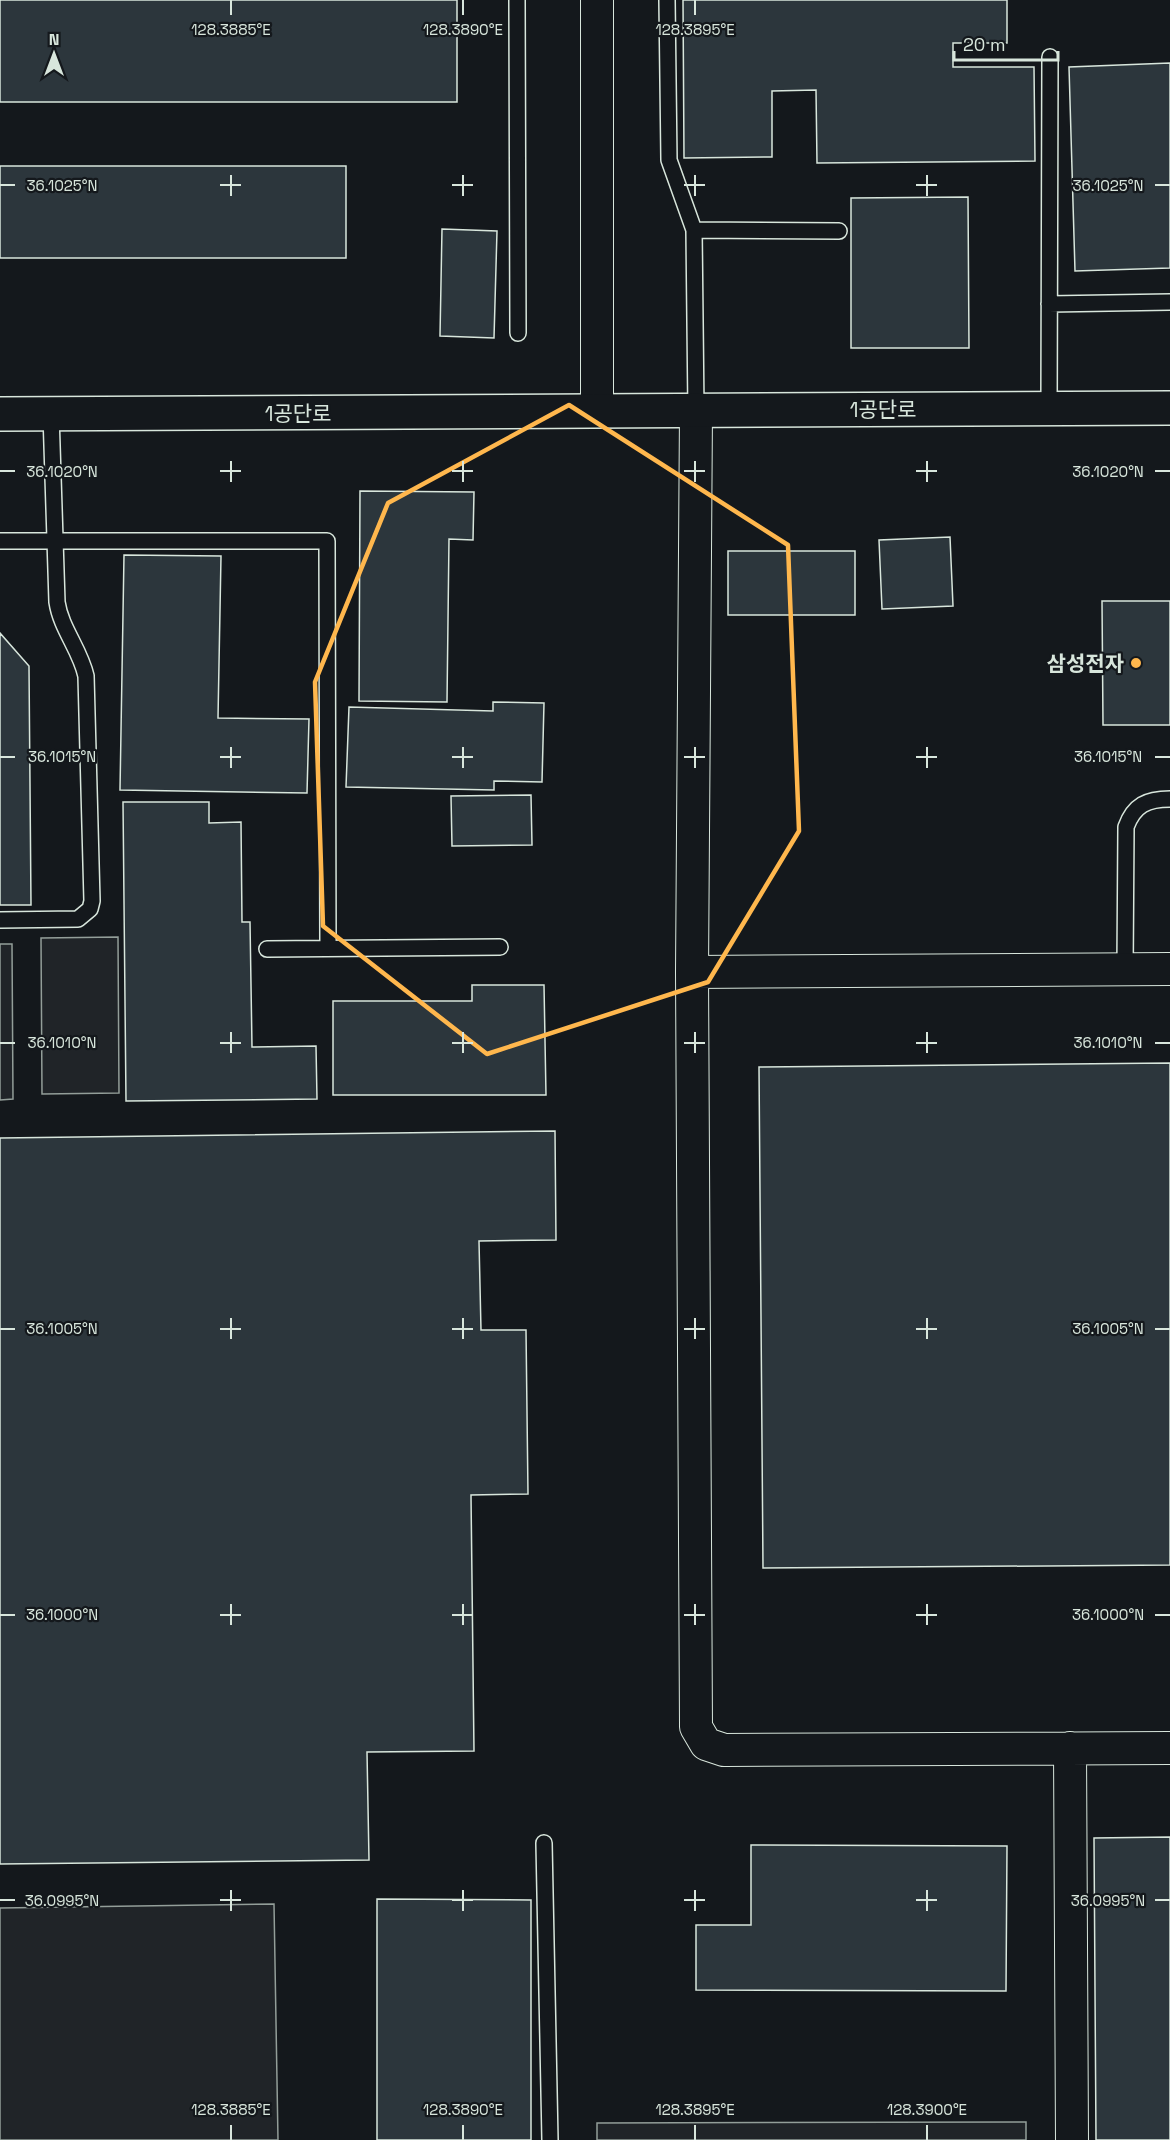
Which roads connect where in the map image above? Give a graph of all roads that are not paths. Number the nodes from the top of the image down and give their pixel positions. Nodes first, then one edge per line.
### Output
1 (517, 0) edge
2 (597, 0) edge
3 (667, 0) edge
4 (1050, 57) dead end
5 (694, 230) junction
6 (839, 231) dead end
7 (1170, 302) edge
8 (1049, 304) junction
9 (518, 333) dead end
10 (1049, 408) junction
11 (1170, 408) edge
12 (597, 411) junction
13 (696, 411) junction
14 (0, 414) edge
15 (51, 414) junction
16 (0, 541) edge
17 (54, 541) junction
18 (1170, 799) edge
19 (0, 920) edge
20 (500, 947) dead end
21 (328, 948) junction
22 (267, 949) dead end
23 (1125, 969) junction
24 (1170, 969) edge
25 (692, 972) junction
26 (1070, 1748) junction
27 (1170, 1748) edge
28 (544, 1843) dead end
29 (550, 2140) edge
30 (1072, 2140) edge

1 - 9 lane
2 - 12 street
3 - 5 lane
4 - 8 lane
5 - 6 lane
5 - 13 lane
7 - 8 lane
8 - 10 lane
10 - 11 street, 1공단로
10 - 13 street, 1공단로
12 - 13 street, 1공단로
12 - 15 street, 1공단로
13 - 25 street
14 - 15 street, 1공단로
15 - 17 lane
16 - 17 lane
17 - 19 lane
17 - 21 lane
18 - 23 lane
20 - 21 lane
21 - 22 lane
23 - 24 street
23 - 25 street
25 - 26 street
26 - 27 street
26 - 30 street
28 - 29 lane

